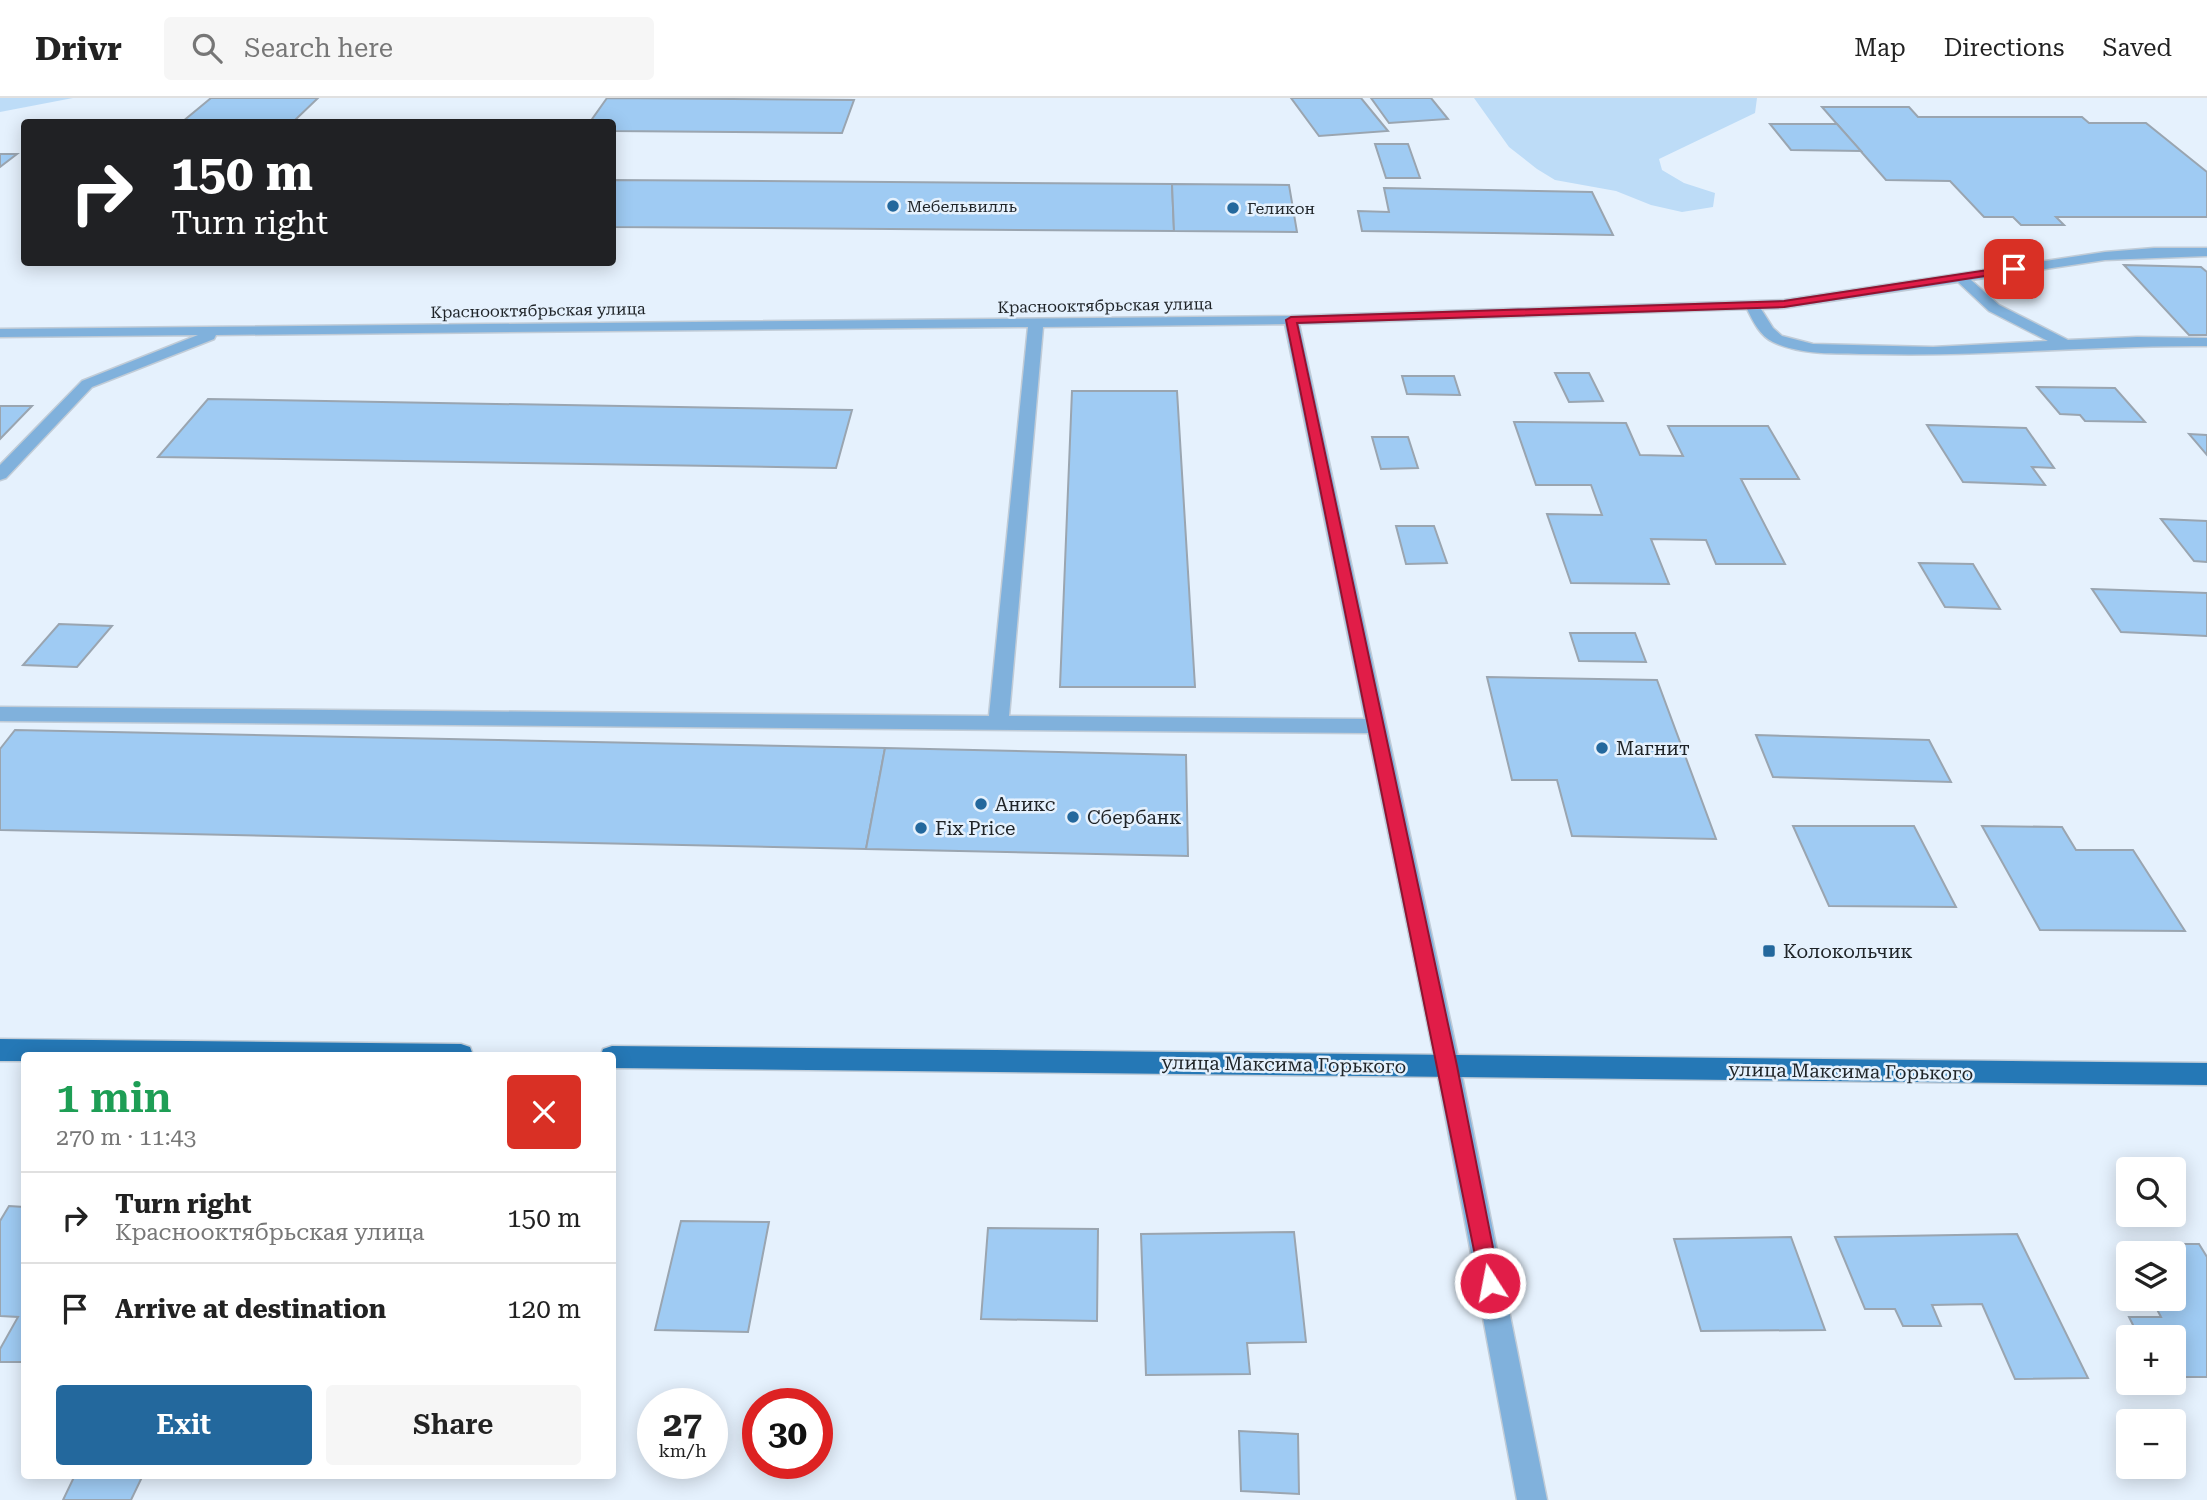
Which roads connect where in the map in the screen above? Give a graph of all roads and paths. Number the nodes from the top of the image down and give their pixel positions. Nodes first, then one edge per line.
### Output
1 (2207, 252) edge
2 (1961, 277) junction
3 (1751, 305) junction
4 (1291, 320) junction
5 (1036, 323) junction
6 (223, 331) junction
7 (0, 333) edge
8 (2207, 342) edge
9 (2069, 344) junction
10 (0, 475) edge
11 (0, 714) edge
12 (998, 723) junction
13 (1377, 726) junction
14 (0, 1050) edge
15 (184, 1052) edge
16 (616, 1057) edge
17 (1448, 1066) junction
18 (2207, 1074) edge
19 (1532, 1500) edge

1 - 2 street, Краснооктябрьская улица
2 - 3 street, Краснооктябрьская улица
2 - 9 street
3 - 4 street, Краснооктябрьская улица
3 - 9 street
4 - 5 street, Краснооктябрьская улица
4 - 13 street
5 - 6 street, Краснооктябрьская улица
5 - 12 street
6 - 7 street, Краснооктябрьская улица
6 - 10 street
8 - 9 street
11 - 12 street
12 - 13 street
13 - 17 street
14 - 15 main road
16 - 17 main road, улица Максима Горького
17 - 18 main road, улица Максима Горького
17 - 19 street

